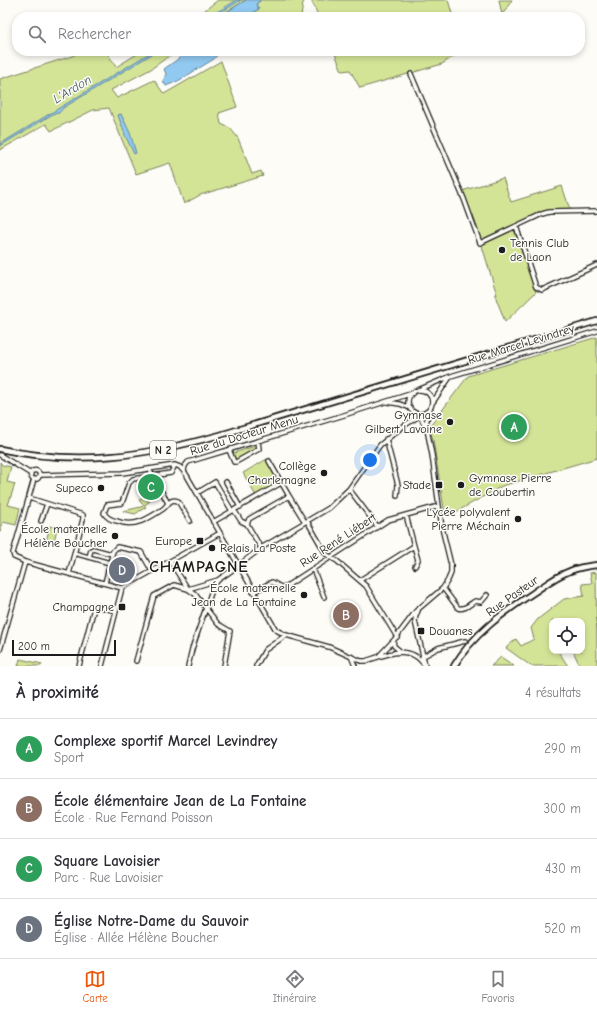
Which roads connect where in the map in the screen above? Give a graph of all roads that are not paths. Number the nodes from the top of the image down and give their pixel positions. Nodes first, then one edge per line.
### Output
1 (411, 74) dead end
2 (597, 211) edge
3 (516, 226) junction
4 (597, 265) edge
5 (597, 321) edge
6 (597, 331) edge
7 (451, 376) junction
8 (418, 390) junction
9 (413, 393) junction
10 (386, 402) junction
11 (432, 402) junction
12 (410, 409) junction
13 (429, 410) junction
14 (419, 414) junction
15 (409, 422) junction
16 (423, 423) junction
17 (426, 430) junction
18 (386, 439) junction
19 (258, 442) junction
20 (0, 449) edge
21 (229, 450) junction
22 (0, 455) edge
23 (269, 461) dead end
24 (175, 465) junction
25 (149, 469) junction
26 (184, 471) junction
27 (31, 474) junction
28 (40, 475) junction
29 (153, 476) junction
30 (34, 479) junction
31 (226, 482) dead end
32 (281, 482) junction
33 (349, 489) junction
34 (197, 493) junction
35 (289, 496) junction
36 (397, 496) dead end
37 (29, 498) junction
38 (168, 503) junction
39 (47, 504) junction
40 (439, 506) junction
41 (240, 507) junction
42 (233, 511) junction
43 (406, 514) junction
44 (41, 521) dead end
45 (190, 521) dead end
46 (213, 522) junction
47 (306, 522) junction
48 (247, 524) junction
49 (377, 526) junction
50 (220, 534) junction
51 (414, 546) junction
52 (261, 548) junction
53 (74, 553) junction
54 (112, 554) junction
55 (89, 557) junction
56 (330, 557) junction
57 (170, 561) junction
58 (25, 562) junction
59 (110, 563) junction
60 (597, 565) edge
61 (238, 566) junction
62 (415, 566) dead end
63 (313, 569) junction
64 (152, 571) junction
65 (69, 574) junction
66 (218, 580) junction
67 (360, 580) junction
68 (105, 583) junction
69 (122, 588) junction
70 (443, 588) junction
71 (188, 589) junction
72 (253, 592) junction
73 (487, 595) dead end
74 (324, 597) dead end
75 (206, 609) junction
76 (420, 609) junction
77 (116, 611) junction
78 (405, 626) junction
79 (417, 630) junction
80 (286, 635) junction
81 (395, 638) junction
82 (465, 641) dead end
83 (0, 650) edge
84 (400, 651) junction
85 (351, 656) junction
86 (424, 656) junction
87 (377, 658) junction
88 (419, 658) junction
89 (136, 661) dead end
90 (366, 661) junction
91 (78, 666) edge
92 (102, 666) edge
93 (188, 666) edge
94 (224, 666) edge
95 (256, 666) edge
96 (355, 666) edge
97 (362, 666) edge
98 (368, 666) edge
99 (425, 666) edge
100 (454, 666) edge

1 - 3 street
2 - 3 street
3 - 4 street
5 - 20 main road, N 2
6 - 7 street, Rue Marcel Levindrey
7 - 8 street, Rue Marcel Levindrey
7 - 11 street
8 - 9 street
8 - 11 street
9 - 10 street, Rue du Docteur Menu
9 - 12 street
10 - 12 street, Rue du Docteur Menu
10 - 19 street, Rue du Docteur Menu
11 - 13 street
12 - 14 street
12 - 15 street
13 - 14 street
13 - 17 street
14 - 15 street
14 - 16 street
15 - 16 street
15 - 18 street
16 - 17 street
17 - 40 street
18 - 33 street
18 - 36 street
19 - 21 street, Rue du Docteur Menu
19 - 21 street
21 - 26 street, Rue du Docteur Menu
22 - 27 street
23 - 32 street
24 - 25 street
24 - 26 street, Rue du Docteur Menu
24 - 29 street
25 - 28 street
25 - 29 street
26 - 34 street
27 - 28 street
27 - 30 street
28 - 30 street
29 - 38 street
29 - 38 street
30 - 37 street
31 - 41 street
32 - 35 street
32 - 41 street
33 - 47 street
33 - 49 street
34 - 42 street
34 - 46 street
35 - 47 street
35 - 48 street
37 - 39 street
37 - 58 street
38 - 45 street
39 - 44 street
39 - 53 street
40 - 43 street, Rue René Liébert
40 - 70 street
41 - 42 street
42 - 46 street
42 - 48 street
43 - 49 street, Rue René Liébert
43 - 51 street
46 - 50 street
47 - 52 street
47 - 56 street
48 - 52 street
49 - 56 street, Rue René Liébert
50 - 57 street
50 - 61 street
51 - 62 street
51 - 67 street
52 - 61 street
53 - 55 street
53 - 65 street
54 - 55 street
54 - 59 street
54 - 64 street
55 - 59 street
56 - 63 street, Rue René Liébert
56 - 67 street
57 - 64 street
57 - 71 street
58 - 65 street
58 - 83 street
59 - 68 street
60 - 100 main road, Rue Pasteur
61 - 66 street
61 - 72 street
63 - 72 street, Rue René Liébert
63 - 74 street
64 - 69 street
65 - 68 street
66 - 71 street
66 - 75 street
67 - 81 street
68 - 69 street
69 - 77 street
70 - 73 street
70 - 76 street
71 - 75 street
71 - 89 street
72 - 80 street
75 - 93 street
75 - 94 street
76 - 78 street
76 - 79 street
77 - 91 street
77 - 92 street
78 - 79 street
78 - 81 street
79 - 86 street
80 - 85 street
80 - 95 street
81 - 84 street
81 - 87 street
82 - 86 street
84 - 87 street
84 - 88 street
85 - 90 street
85 - 96 street
86 - 88 street
86 - 99 street
87 - 90 street
88 - 99 street
90 - 97 street
90 - 98 street

